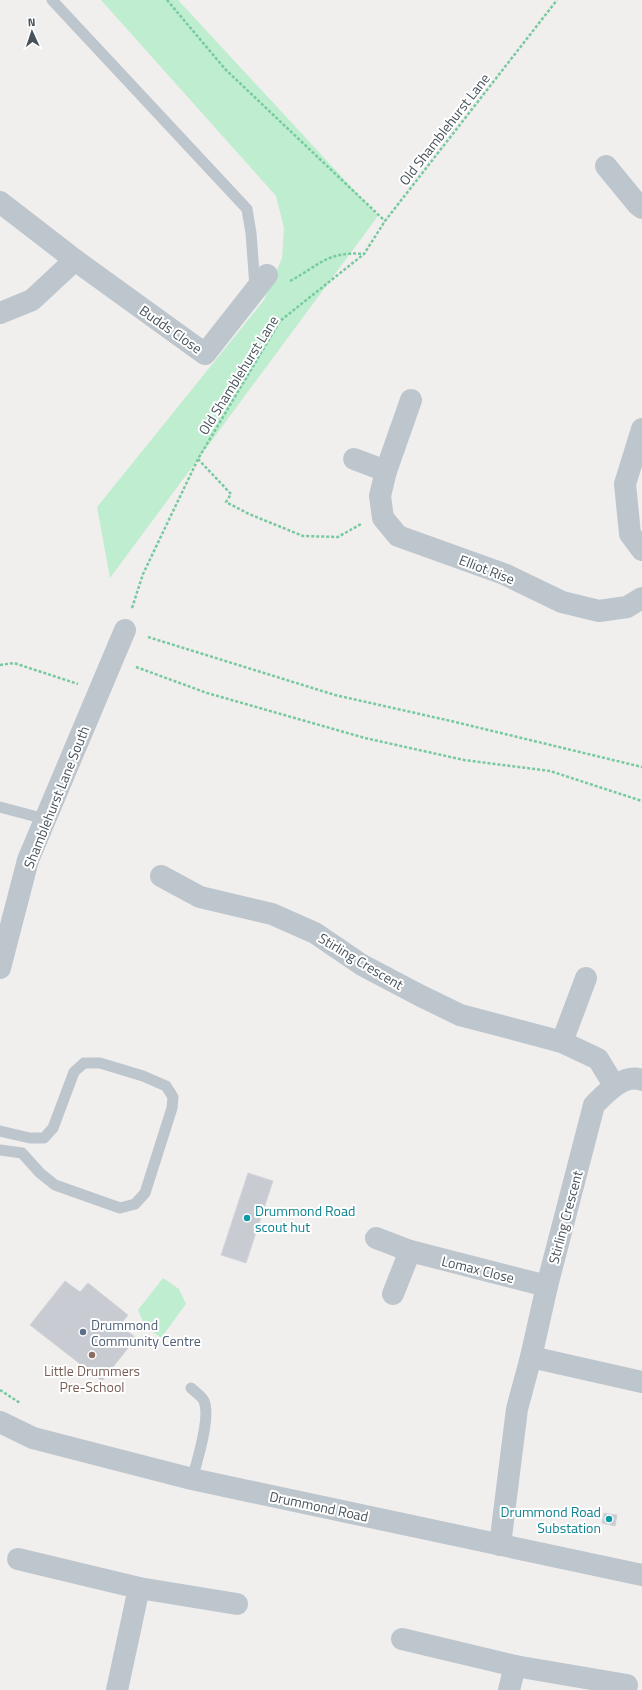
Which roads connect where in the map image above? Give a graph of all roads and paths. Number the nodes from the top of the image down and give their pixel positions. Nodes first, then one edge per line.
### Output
1 (52, 0) edge
2 (167, 0) edge
3 (557, 0) edge
4 (606, 166) dead end
5 (0, 202) edge
6 (636, 211) edge
7 (385, 221) junction
8 (364, 254) junction
9 (74, 260) junction
10 (261, 283) junction
11 (0, 313) edge
12 (411, 400) dead end
13 (642, 429) edge
14 (354, 459) dead end
15 (198, 460) junction
16 (386, 471) junction
17 (382, 510) junction
18 (642, 550) edge
19 (642, 598) edge
20 (125, 630) junction
21 (112, 659) junction
22 (0, 665) edge
23 (98, 692) junction
24 (642, 767) edge
25 (642, 801) edge
26 (0, 807) edge
27 (45, 819) junction
28 (161, 876) dead end
29 (0, 968) edge
30 (586, 978) dead end
31 (562, 1042) junction
32 (642, 1080) edge
33 (614, 1085) junction
34 (0, 1131) edge
35 (0, 1150) edge
36 (376, 1238) dead end
37 (410, 1251) junction
38 (547, 1286) junction
39 (393, 1294) dead end
40 (531, 1357) junction
41 (642, 1382) edge
42 (191, 1388) dead end
43 (0, 1422) edge
44 (192, 1479) junction
45 (500, 1545) junction
46 (19, 1560) dead end
47 (642, 1575) edge
48 (139, 1588) junction
49 (237, 1604) dead end
50 (402, 1638) dead end
51 (515, 1666) junction
52 (627, 1683) edge
53 (117, 1690) edge
54 (509, 1690) edge

1 - 10 lane
2 - 7 path
3 - 7 path, Old Shamblehurst Lane
4 - 6 street
5 - 9 street
7 - 8 path, Old Shamblehurst Lane
8 - 10 path
8 - 15 path, Old Shamblehurst Lane
9 - 10 street, Budds Close
9 - 11 street
12 - 16 street, Elliot Rise
13 - 18 street
14 - 16 street
15 - 17 path
15 - 20 path, Old Shamblehurst Lane
16 - 17 street, Elliot Rise
17 - 19 street, Elliot Rise
20 - 21 street, Shamblehurst Lane South
20 - 24 path
21 - 23 street, Shamblehurst Lane South
21 - 25 path
22 - 23 path
23 - 27 street, Shamblehurst Lane South
26 - 27 lane
27 - 29 street, Shamblehurst Lane South
28 - 31 street, Stirling Crescent
30 - 31 street
31 - 33 street, Stirling Crescent
32 - 33 street, Stirling Crescent
33 - 38 street, Stirling Crescent
34 - 35 lane
36 - 37 street, Lomax Close
37 - 38 street, Lomax Close
37 - 39 street
38 - 40 street, Stirling Crescent
40 - 41 street
40 - 45 street, Stirling Crescent
42 - 44 lane
43 - 44 street, Drummond Road
44 - 45 street, Drummond Road
45 - 47 street, Drummond Road
46 - 48 street
48 - 49 street
48 - 53 street
50 - 51 street
51 - 52 street
51 - 54 street

